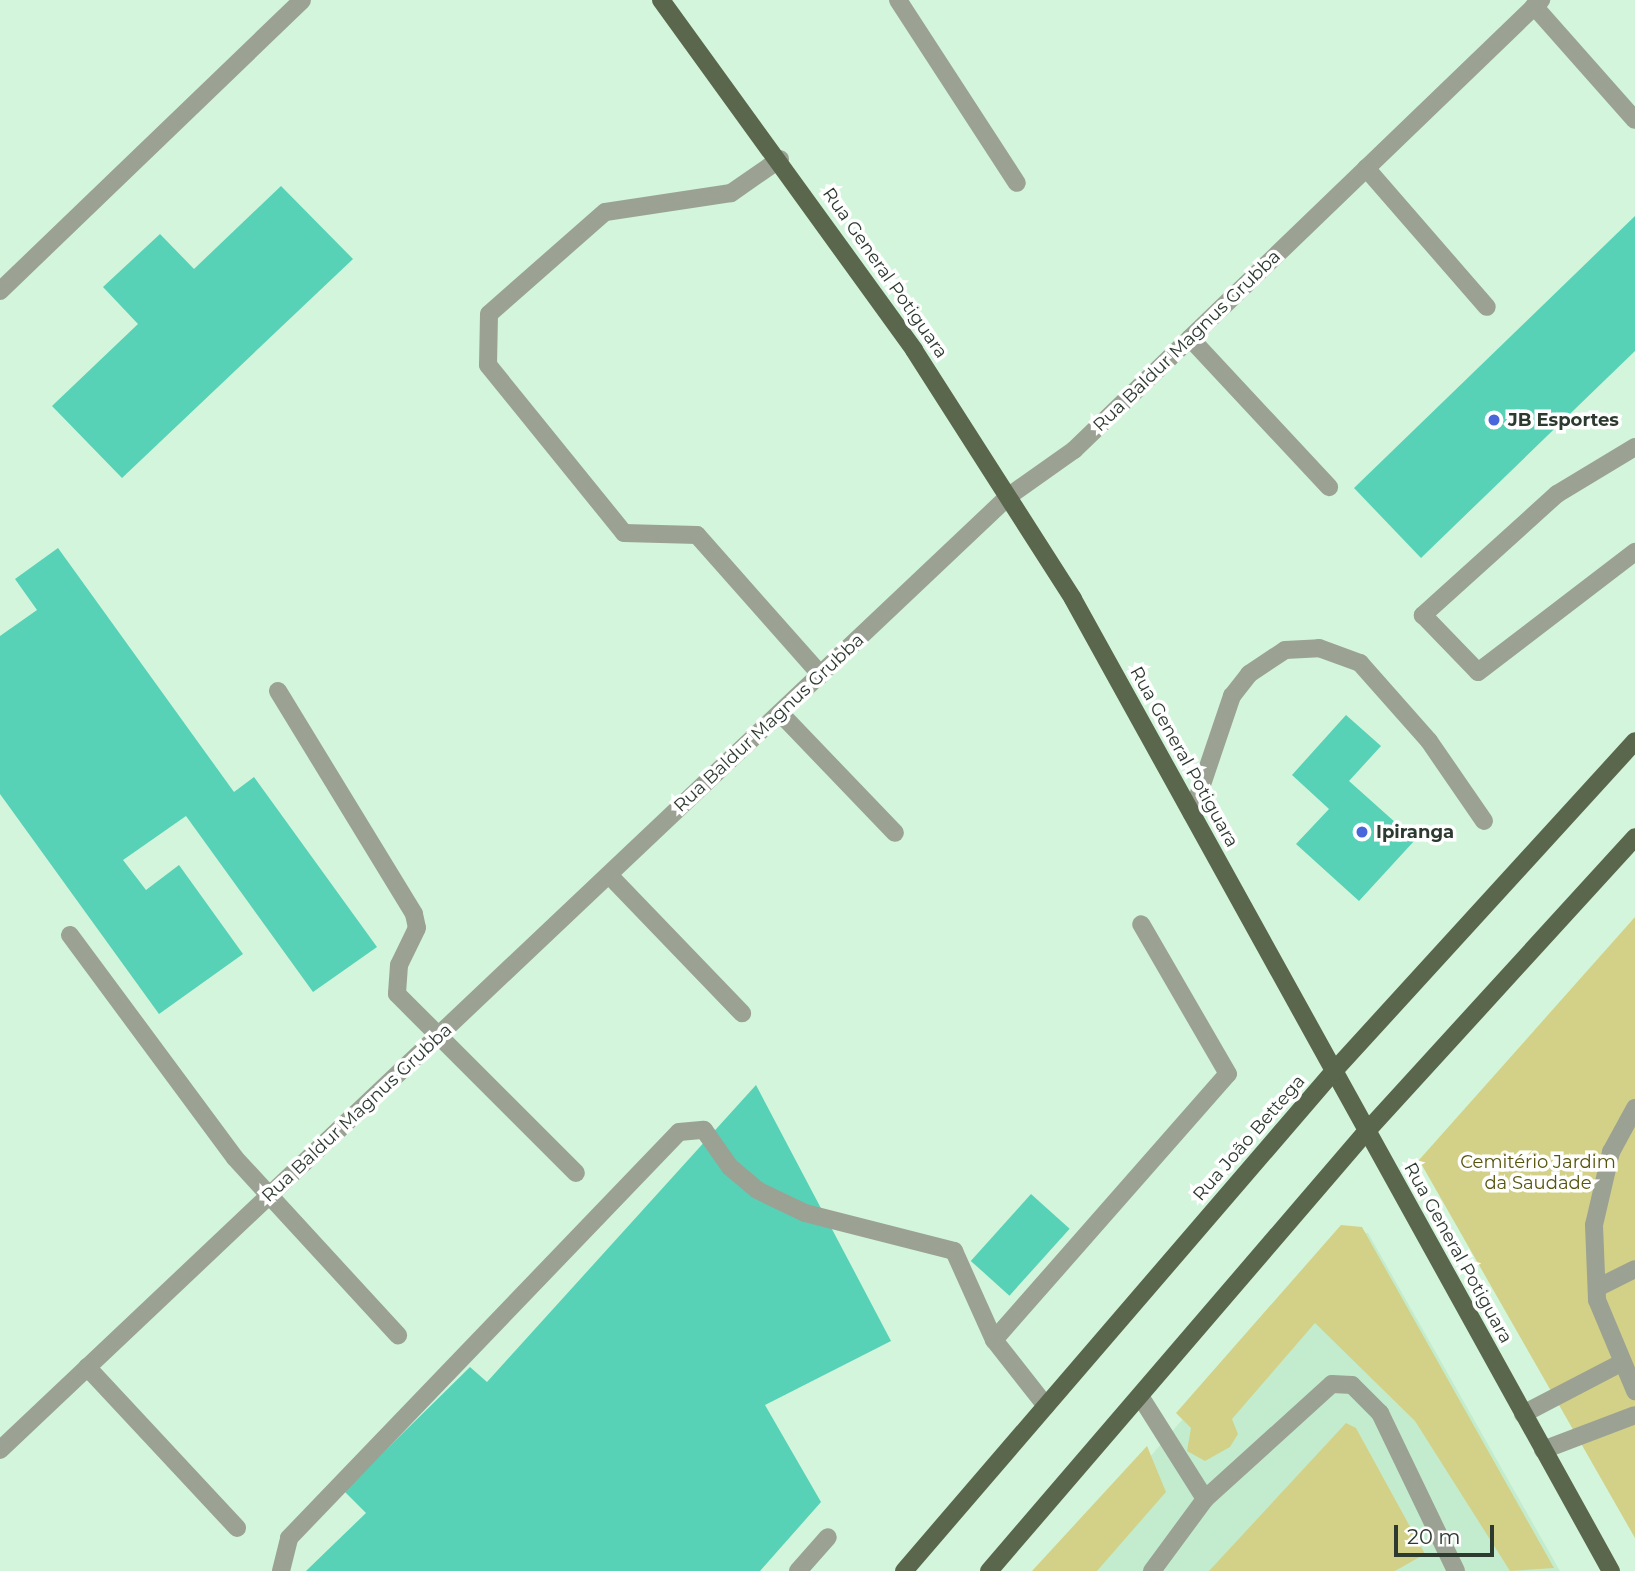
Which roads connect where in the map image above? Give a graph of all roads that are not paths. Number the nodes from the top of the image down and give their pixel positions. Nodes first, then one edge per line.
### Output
1 (302, 0) edge
2 (661, 0) edge
3 (898, 0) edge
4 (1538, 3) edge
5 (1635, 120) edge
6 (780, 159) junction
7 (1366, 168) junction
8 (1017, 183) dead end
9 (0, 291) edge
10 (1487, 307) dead end
11 (1190, 338) junction
12 (1635, 447) edge
13 (1329, 487) dead end
14 (1009, 496) junction
15 (1635, 552) edge
16 (821, 675) junction
17 (278, 691) dead end
18 (780, 713) junction
19 (1635, 741) edge
20 (1192, 814) junction
21 (1483, 821) dead end
22 (895, 833) dead end
23 (1635, 837) edge
24 (609, 875) junction
25 (1141, 924) dead end
26 (71, 935) dead end
27 (742, 1013) dead end
28 (441, 1033) junction
29 (1333, 1072) junction
30 (1635, 1108) edge
31 (1366, 1132) junction
32 (576, 1172) dead end
33 (268, 1197) junction
34 (1635, 1269) edge
35 (1597, 1288) junction
36 (398, 1335) dead end
37 (994, 1340) junction
38 (1619, 1364) junction
39 (87, 1367) junction
40 (1635, 1391) edge
41 (1140, 1396) junction
42 (1046, 1406) junction
43 (1523, 1414) junction
44 (1635, 1415) edge
45 (0, 1450) edge
46 (1543, 1450) junction
47 (1205, 1499) junction
48 (237, 1528) dead end
49 (828, 1537) dead end
50 (281, 1571) edge
51 (798, 1571) edge
52 (904, 1571) edge
53 (989, 1571) edge
54 (1152, 1571) edge
55 (1456, 1571) edge
56 (1611, 1571) edge

1 - 9 street
2 - 6 main road, Rua General Potiguara
3 - 8 street
4 - 5 street
4 - 7 street, Rua Baldur Magnus Grubba
6 - 14 main road, Rua General Potiguara
6 - 16 street
7 - 10 street
7 - 11 street, Rua Baldur Magnus Grubba
11 - 13 street
11 - 14 street, Rua Baldur Magnus Grubba
12 - 15 street
14 - 16 street, Rua Baldur Magnus Grubba
14 - 20 main road, Rua General Potiguara
16 - 18 street, Rua Baldur Magnus Grubba
17 - 28 street
18 - 22 street
18 - 24 street, Rua Baldur Magnus Grubba
19 - 29 main road, Rua João Bettega
20 - 21 street
20 - 29 main road, Rua General Potiguara
23 - 31 main road
24 - 27 street
24 - 28 street, Rua Baldur Magnus Grubba
25 - 37 street
26 - 33 street
28 - 32 street
28 - 33 street, Rua Baldur Magnus Grubba
29 - 31 main road, Rua General Potiguara
29 - 42 main road, Rua João Bettega
30 - 35 street
31 - 41 main road
31 - 43 main road, Rua General Potiguara
33 - 36 street
33 - 39 street, Rua Baldur Magnus Grubba
34 - 35 street
35 - 38 street
37 - 42 street
37 - 50 street
38 - 40 street
38 - 43 street
39 - 45 street, Rua Baldur Magnus Grubba
39 - 48 street
41 - 47 street
41 - 53 main road
42 - 52 main road, Rua João Bettega
43 - 46 main road, Rua General Potiguara
44 - 46 street
46 - 56 main road, Rua General Potiguara
47 - 54 street
47 - 55 street
49 - 51 street

